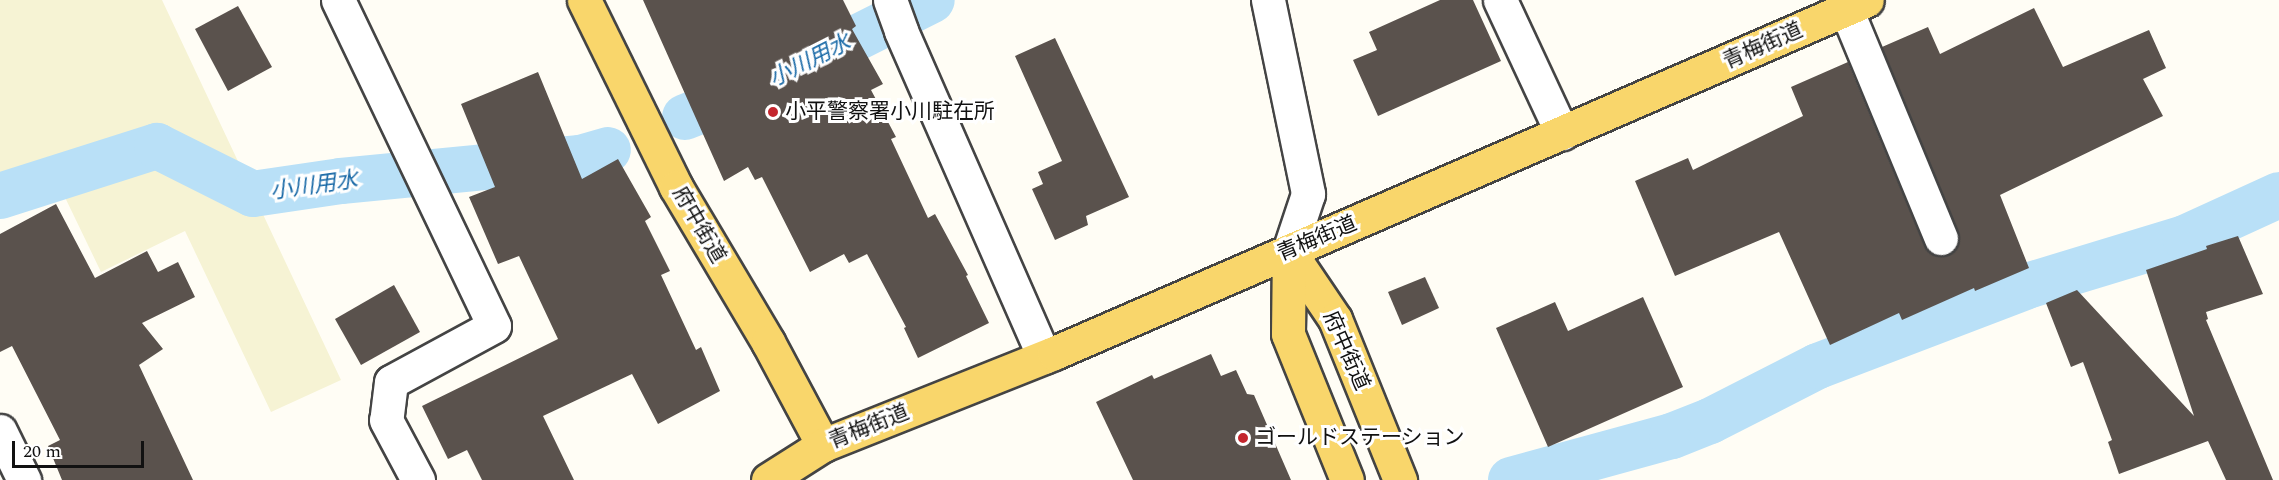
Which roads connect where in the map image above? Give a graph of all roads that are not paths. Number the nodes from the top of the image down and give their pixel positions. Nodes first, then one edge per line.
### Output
1 (338, 0) edge
2 (584, 0) edge
3 (1268, 0) edge
4 (1500, 0) edge
5 (1857, 5) edge
6 (895, 12) edge
7 (1563, 133) junction
8 (1941, 238) dead end
9 (1289, 251) junction
10 (1044, 357) junction
11 (0, 431) edge
12 (823, 445) junction
13 (24, 480) edge
14 (418, 480) edge
15 (768, 480) edge
16 (1347, 480) edge
17 (1400, 480) edge

1 - 14 street
2 - 12 main road, 府中街道
3 - 9 street
4 - 7 street
5 - 7 main road, 青梅街道
5 - 8 street
6 - 10 street
7 - 9 main road, 青梅街道
9 - 10 main road, 青梅街道
9 - 16 main road, 府中街道
9 - 17 main road, 府中街道
10 - 12 main road, 青梅街道
11 - 13 street
12 - 15 main road, 青梅街道

